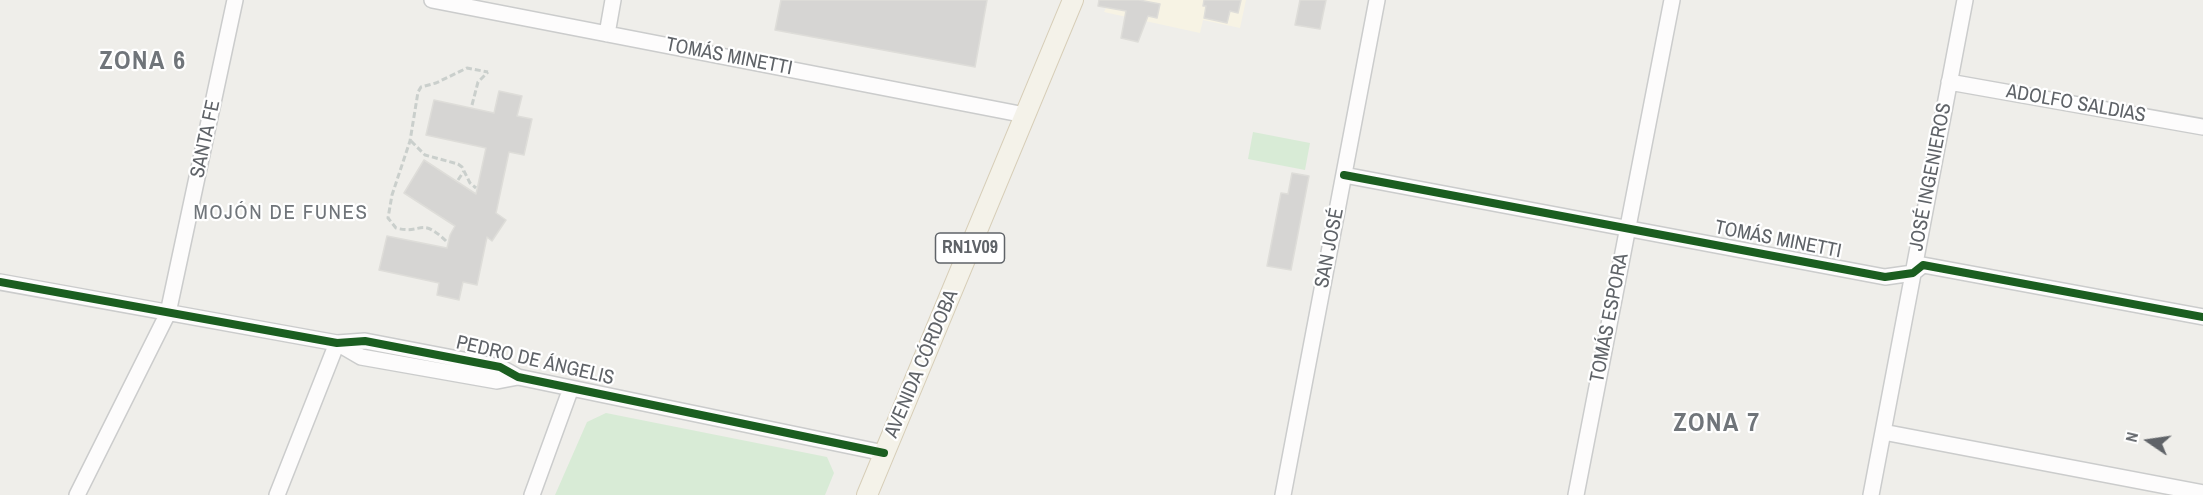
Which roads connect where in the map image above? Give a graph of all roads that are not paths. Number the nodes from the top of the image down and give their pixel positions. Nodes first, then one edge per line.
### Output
1 (235, 0) edge
2 (432, 0) edge
3 (613, 0) edge
4 (1073, 0) edge
5 (1377, 0) edge
6 (1672, 0) edge
7 (1965, 0) edge
8 (607, 34) junction
9 (1949, 82) junction
10 (1025, 115) junction
11 (2203, 127) edge
12 (1344, 175) junction
13 (1628, 228) junction
14 (1913, 273) junction
15 (0, 282) edge
16 (168, 313) junction
17 (2203, 317) edge
18 (337, 343) junction
19 (571, 388) junction
20 (1883, 432) junction
21 (884, 453) junction
22 (2203, 493) edge
23 (77, 495) edge
24 (277, 495) edge
25 (532, 495) edge
26 (867, 495) edge
27 (1283, 495) edge
28 (1576, 495) edge
29 (1871, 495) edge

1 - 16 street, SANTA FE
2 - 8 street, TOMÁS MINETTI
3 - 8 street
4 - 10 main road, AVENIDA CÓRDOBA / RN1V09
5 - 12 street, SAN JOSÉ
6 - 13 street, TOMÁS ESPORA
7 - 9 street, JOSÉ INGENIEROS
8 - 10 street, TOMÁS MINETTI
9 - 11 street, ADOLFO SALDIAS
9 - 14 street, JOSÉ INGENIEROS
10 - 21 main road, AVENIDA CÓRDOBA / RN1V09
12 - 13 street, TOMÁS MINETTI
12 - 27 street, SAN JOSÉ
13 - 14 street, TOMÁS MINETTI
13 - 28 street, TOMÁS ESPORA
14 - 17 street, TOMÁS MINETTI
14 - 20 street, JOSÉ INGENIEROS
15 - 16 street, PEDRO DE ÁNGELIS
16 - 18 street, PEDRO DE ÁNGELIS
16 - 23 street, SANTA FE
18 - 19 street, PEDRO DE ÁNGELIS
18 - 24 street
19 - 21 street, PEDRO DE ÁNGELIS
19 - 25 street
20 - 22 street
20 - 29 street, JOSÉ INGENIEROS
21 - 26 main road, AVENIDA CÓRDOBA / RN1V09

